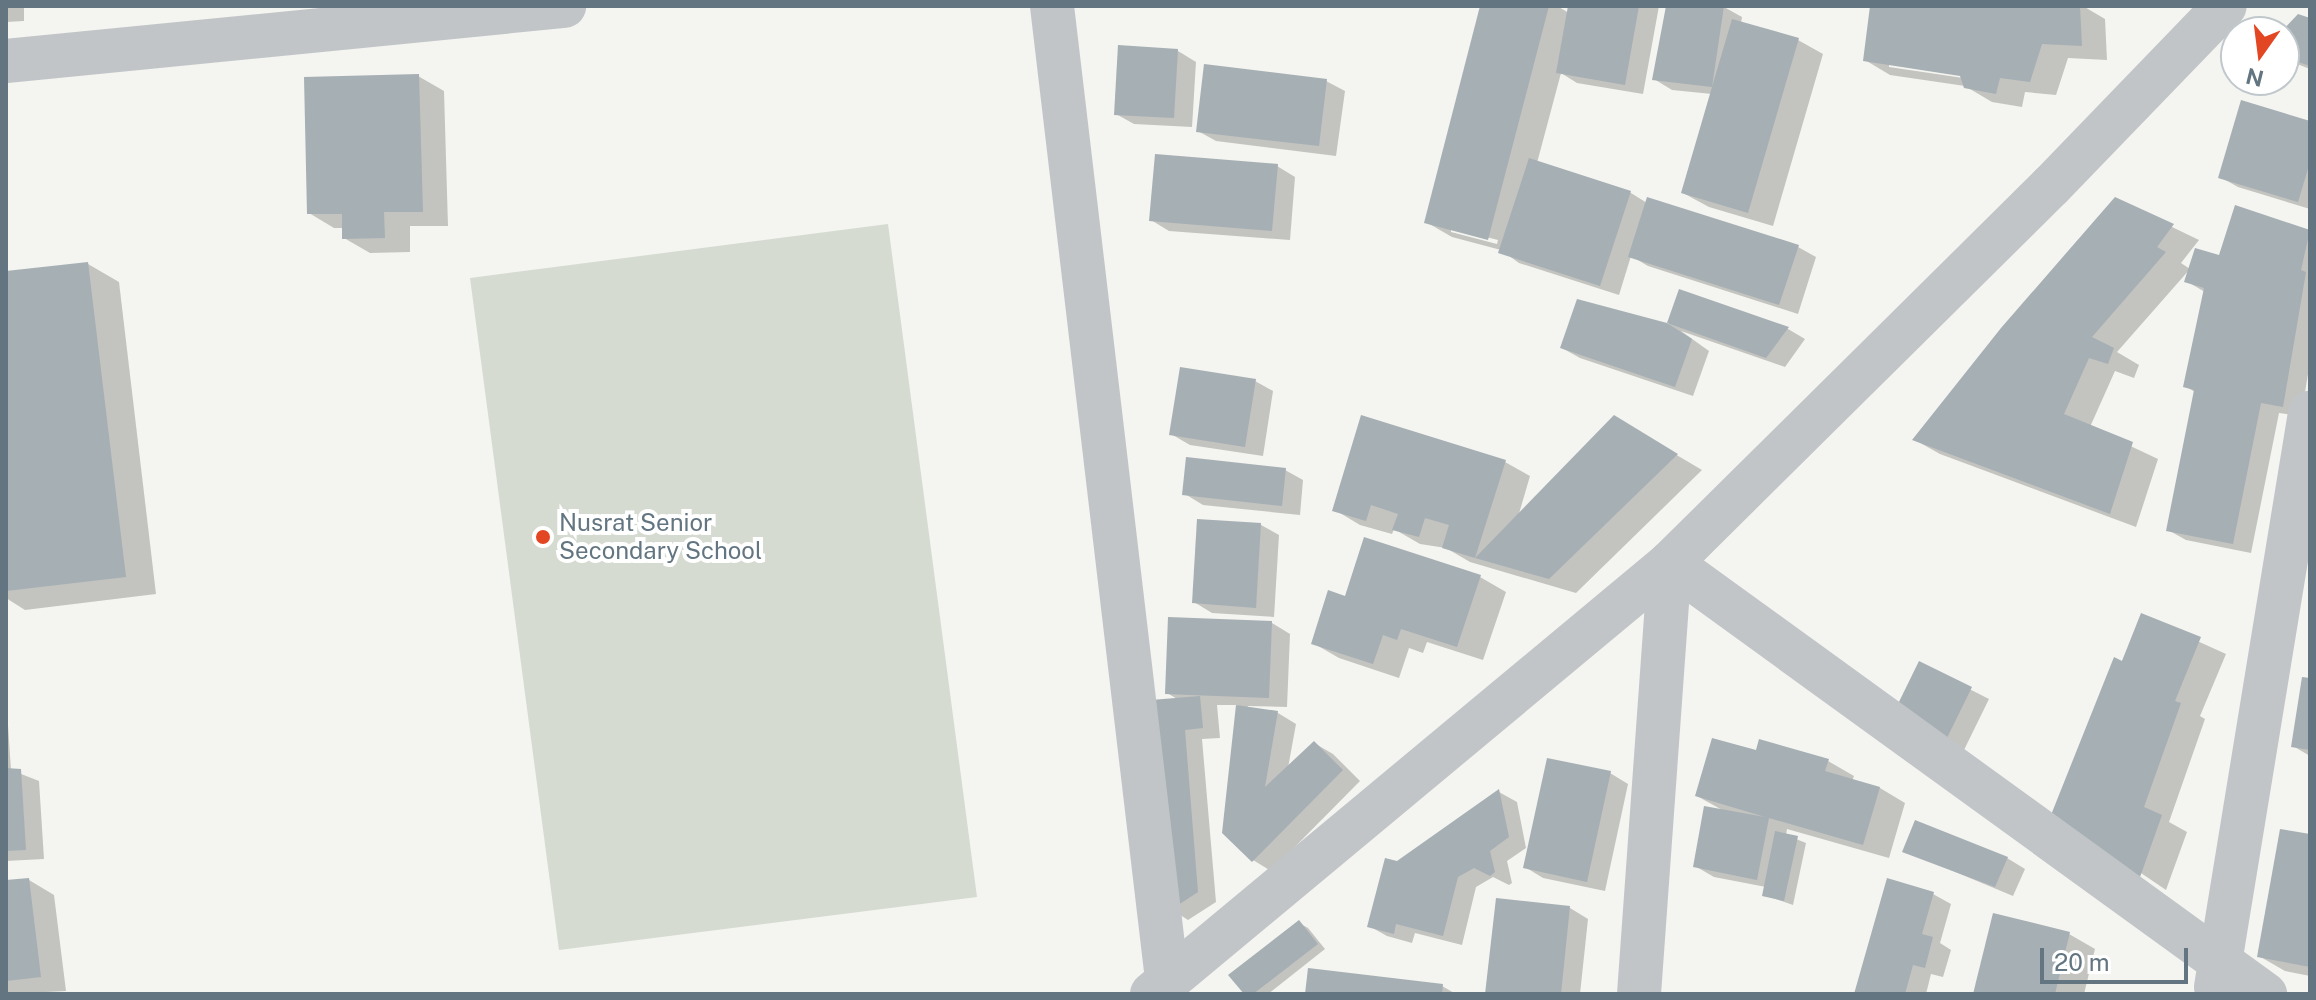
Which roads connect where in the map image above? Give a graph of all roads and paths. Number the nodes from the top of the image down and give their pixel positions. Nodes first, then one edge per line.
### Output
1 (564, 6) edge
2 (1052, 6) edge
3 (2225, 6) edge
4 (6, 61) edge
5 (2310, 413) edge
6 (1670, 563) junction
7 (2218, 979) edge
8 (1160, 986) edge
9 (1639, 994) edge
10 (2265, 994) edge

1 - 4 street
2 - 8 street
3 - 6 street
5 - 7 street
6 - 7 street
6 - 8 street
6 - 9 street
7 - 10 street

